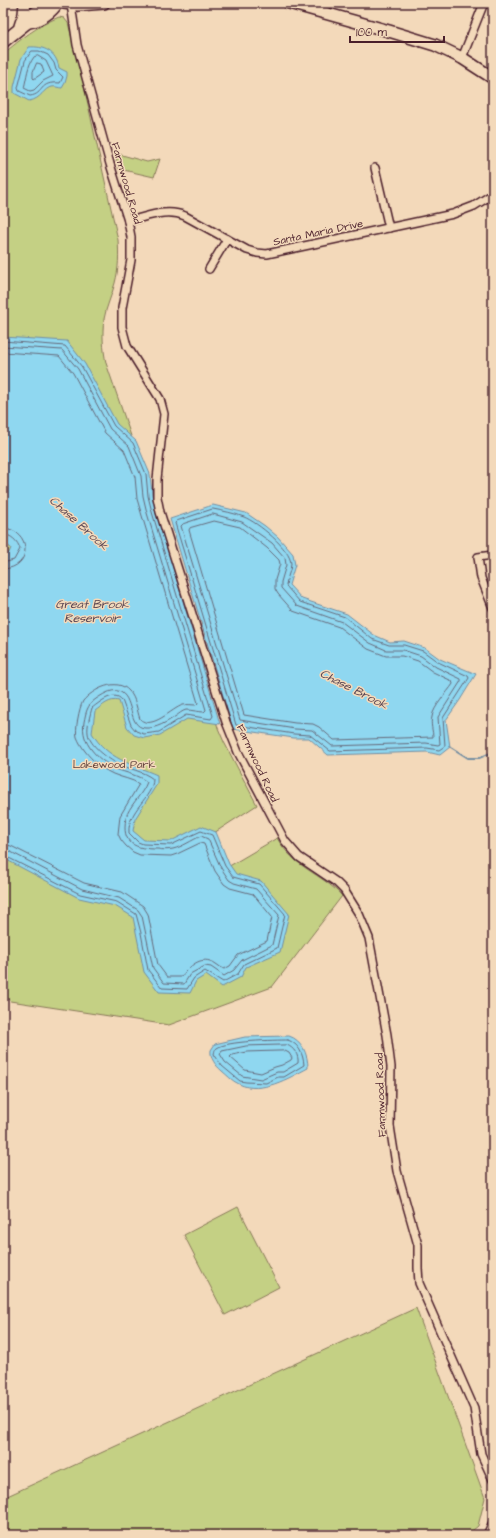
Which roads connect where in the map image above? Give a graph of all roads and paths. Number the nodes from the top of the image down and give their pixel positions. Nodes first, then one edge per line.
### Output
1 (25, 3) edge
2 (49, 3) edge
3 (57, 3) edge
4 (104, 3) edge
5 (289, 3) edge
6 (484, 3) edge
7 (68, 4) edge
8 (310, 6) edge
9 (28, 22) junction
10 (14, 33) junction
11 (3, 42) edge
12 (462, 58) junction
13 (493, 78) edge
14 (375, 168) dead end
15 (493, 194) edge
16 (128, 221) junction
17 (389, 228) junction
18 (227, 239) junction
19 (209, 269) dead end
20 (493, 555) edge
21 (493, 608) edge
22 (493, 1480) edge
23 (493, 1522) edge
24 (487, 1535) edge

1 - 10 main road
2 - 9 main road
3 - 9 main road
4 - 7 main road
5 - 8 main road
6 - 12 street
7 - 16 street, Farmwood Road
8 - 12 main road
9 - 10 main road
10 - 11 main road
12 - 13 main road
14 - 17 street
15 - 17 street, Santa Maria Drive
16 - 18 street, Santa Maria Drive
16 - 22 street, Farmwood Road
17 - 18 street, Santa Maria Drive
18 - 19 street
20 - 21 street
23 - 24 street

